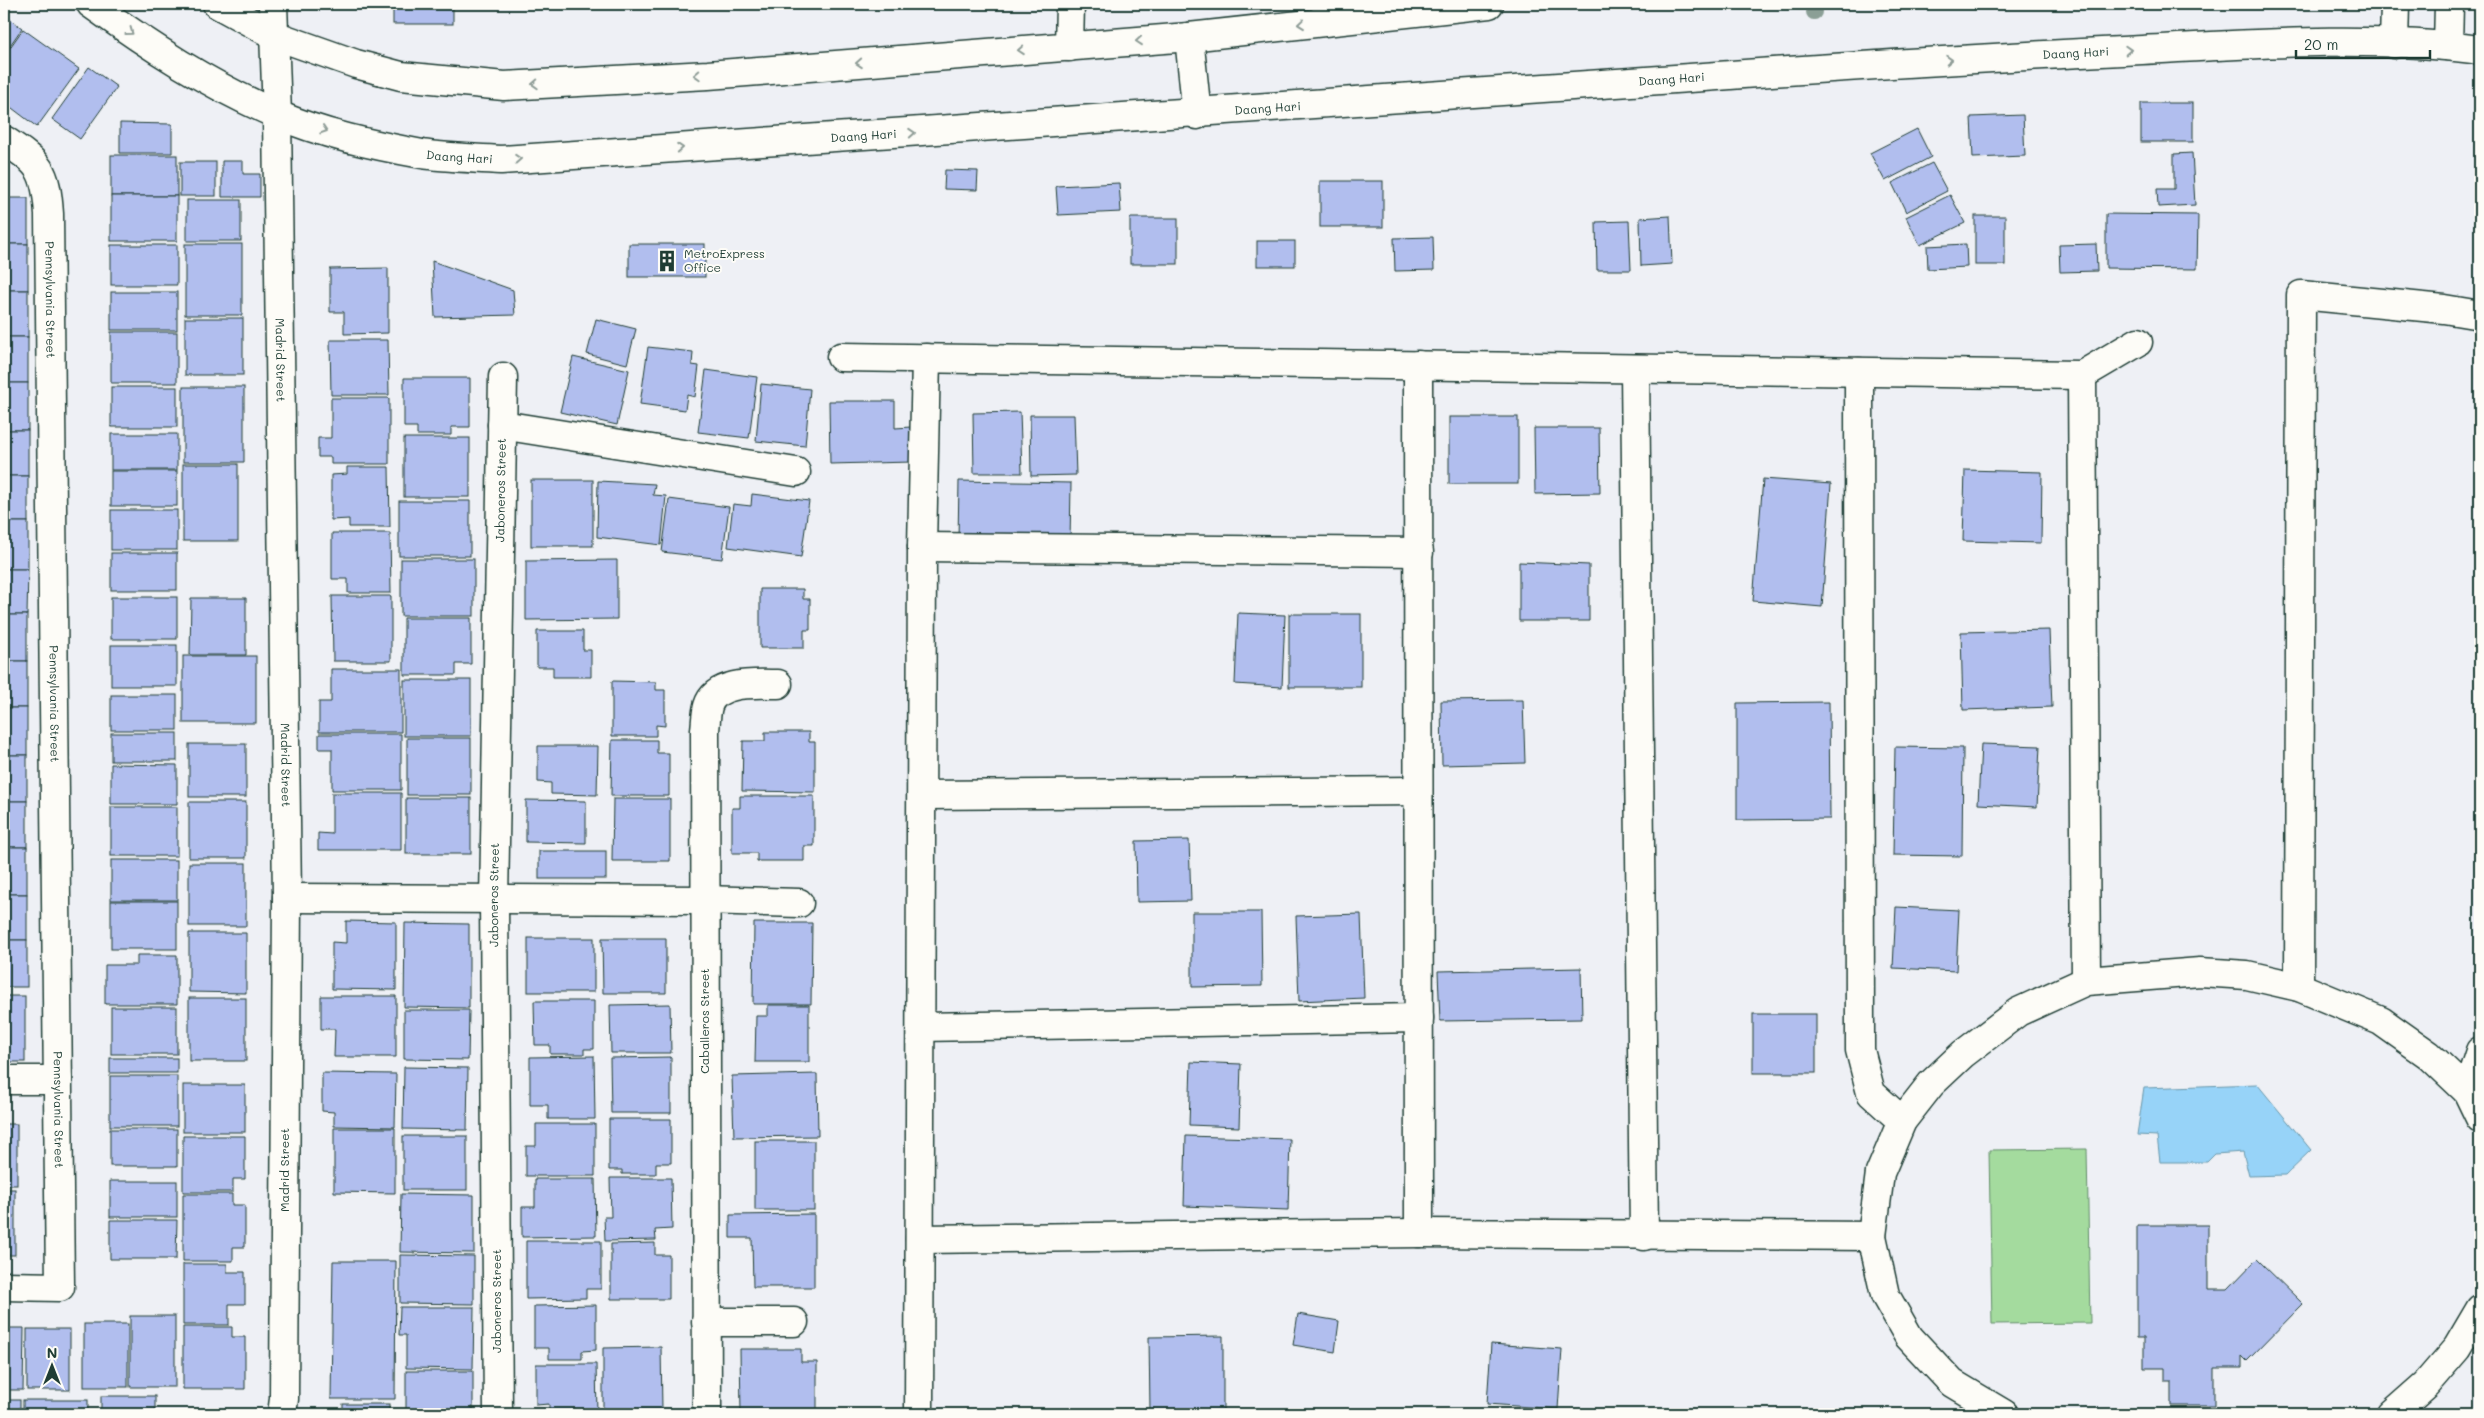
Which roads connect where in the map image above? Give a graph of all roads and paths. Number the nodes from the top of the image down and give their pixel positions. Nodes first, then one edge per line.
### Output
1 (90, 4) edge
2 (218, 4) edge
3 (273, 4) edge
4 (1070, 4) edge
5 (1489, 4) edge
6 (2395, 4) edge
7 (2450, 4) edge
8 (1327, 13) edge
9 (274, 35) junction
10 (1189, 37) junction
11 (2394, 44) junction
12 (1069, 46) junction
13 (2448, 46) junction
14 (2480, 50) edge
15 (277, 115) junction
16 (1196, 115) junction
17 (4, 140) edge
18 (2480, 315) edge
19 (2138, 342) dead end
20 (841, 357) dead end
21 (926, 358) junction
22 (1418, 365) junction
23 (1635, 369) junction
24 (1860, 372) junction
25 (2082, 375) junction
26 (502, 377) dead end
27 (502, 425) junction
28 (796, 472) dead end
29 (922, 547) junction
30 (1419, 552) junction
31 (778, 684) dead end
32 (1418, 791) junction
33 (922, 795) junction
34 (287, 898) junction
35 (704, 900) junction
36 (494, 901) junction
37 (799, 903) dead end
38 (2086, 982) junction
39 (2298, 987) junction
40 (1419, 1018) junction
41 (921, 1027) junction
42 (2480, 1051) edge
43 (4, 1080) edge
44 (58, 1080) junction
45 (2467, 1091) junction
46 (2480, 1118) edge
47 (1902, 1122) junction
48 (1419, 1233) junction
49 (1644, 1236) junction
50 (1872, 1236) junction
51 (920, 1239) junction
52 (4, 1286) edge
53 (2480, 1309) edge
54 (706, 1322) junction
55 (794, 1322) dead end
56 (282, 1414) edge
57 (498, 1414) edge
58 (707, 1414) edge
59 (919, 1414) edge
60 (2004, 1414) edge
61 (2392, 1414) edge

1 -> 15 street, Daang Hari
2 - 9 street
3 - 9 street, Madrid Street
4 - 12 street
5 - 8 street
6 - 11 street
7 - 13 street
8 -> 10 street
12 -> 9 street
9 - 15 street, Madrid Street
10 -> 12 street
10 - 16 street
11 - 13 street, Daang Hari
16 -> 11 street, Daang Hari
13 - 14 street, Daang Hari
15 -> 16 street, Daang Hari
15 - 34 street, Madrid Street
17 - 44 street, Pennsylvania Street
18 - 39 street
19 - 25 street
20 - 21 street
21 - 22 street
21 - 29 street
22 - 23 street
22 - 30 street
23 - 24 street
23 - 49 street
24 - 25 street
24 - 47 street
25 - 38 street
26 - 27 street, Jaboneros Street
27 - 28 street
27 - 36 street, Jaboneros Street
29 - 30 street
29 - 33 street
30 - 32 street
31 - 35 street, Caballeros Street
32 - 33 street
32 - 40 street
33 - 41 street
34 - 36 street
34 - 56 street, Madrid Street
35 - 36 street
35 - 37 street
35 - 54 street, Caballeros Street
36 - 57 street, Jaboneros Street
38 - 39 street
38 - 47 street
39 - 45 street
40 - 41 street
40 - 48 street
41 - 51 street
42 - 45 street
43 - 44 street
44 - 52 street, Pennsylvania Street
45 - 46 street
47 - 50 street
48 - 49 street
48 - 51 street
49 - 50 street
50 - 60 street
51 - 59 street
53 - 61 street
54 - 55 street
54 - 58 street, Caballeros Street

